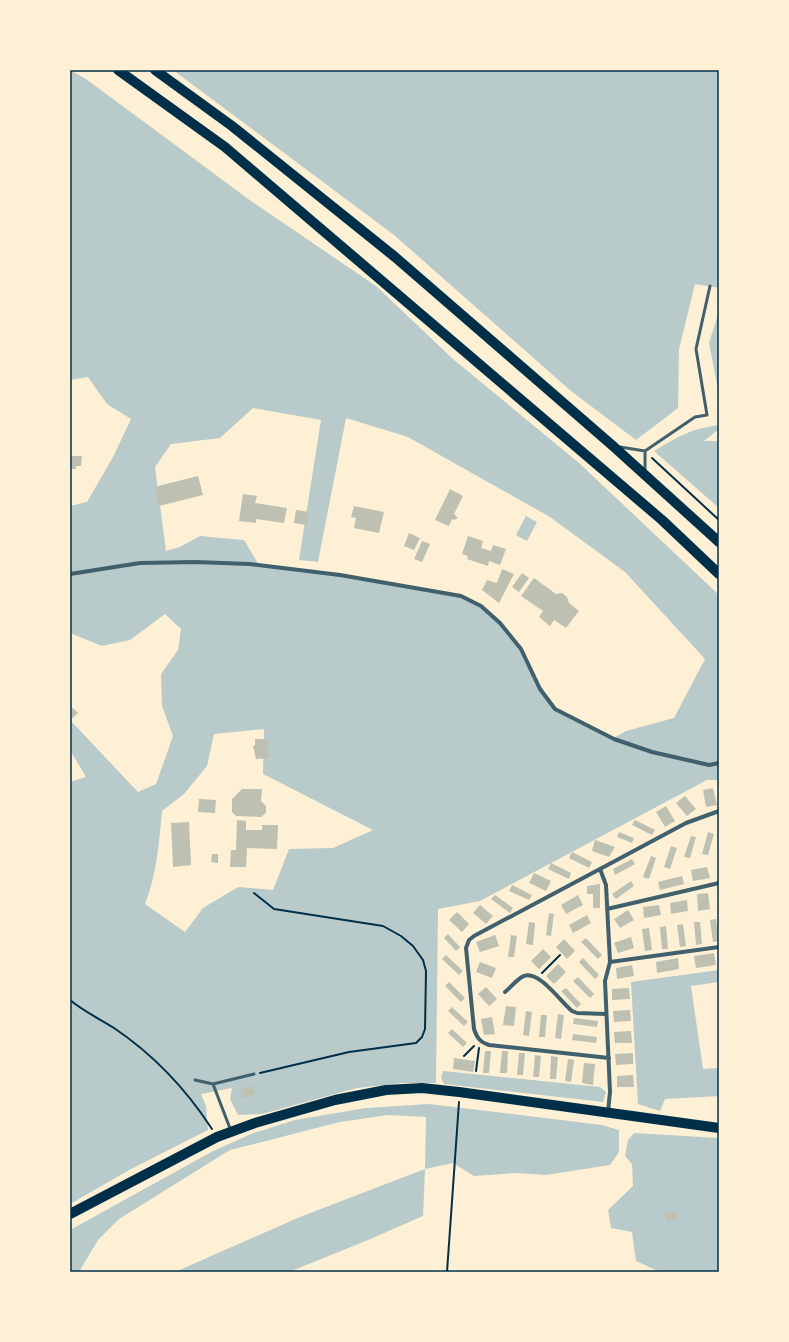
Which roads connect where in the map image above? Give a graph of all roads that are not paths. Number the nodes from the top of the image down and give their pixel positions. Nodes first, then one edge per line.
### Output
1 (118, 70) edge
2 (155, 70) edge
3 (710, 286) dead end
4 (613, 446) junction
5 (645, 451) junction
6 (646, 477) junction
7 (719, 542) edge
8 (70, 574) edge
9 (719, 574) edge
10 (719, 763) edge
11 (719, 810) edge
12 (600, 869) junction
13 (719, 883) edge
14 (607, 909) junction
15 (719, 947) edge
16 (610, 962) junction
17 (506, 992) dead end
18 (606, 1014) junction
19 (609, 1058) junction
20 (254, 1074) road end
21 (195, 1080) dead end
22 (212, 1084) junction
23 (608, 1114) junction
24 (719, 1128) edge
25 (231, 1132) junction
26 (70, 1214) edge

1 - 9 main road
2 - 4 main road
3 - 5 lane
4 - 5 lane
4 - 6 main road
5 - 6 lane
6 - 7 main road
8 - 10 street
11 - 12 street
12 - 14 street
12 - 19 street
13 - 14 street
14 - 16 street
15 - 16 street
16 - 18 street
17 - 18 street
18 - 19 street
19 - 23 street
20 - 22 lane
21 - 22 lane
22 - 25 lane
23 - 24 main road
23 - 25 main road
25 - 26 main road

